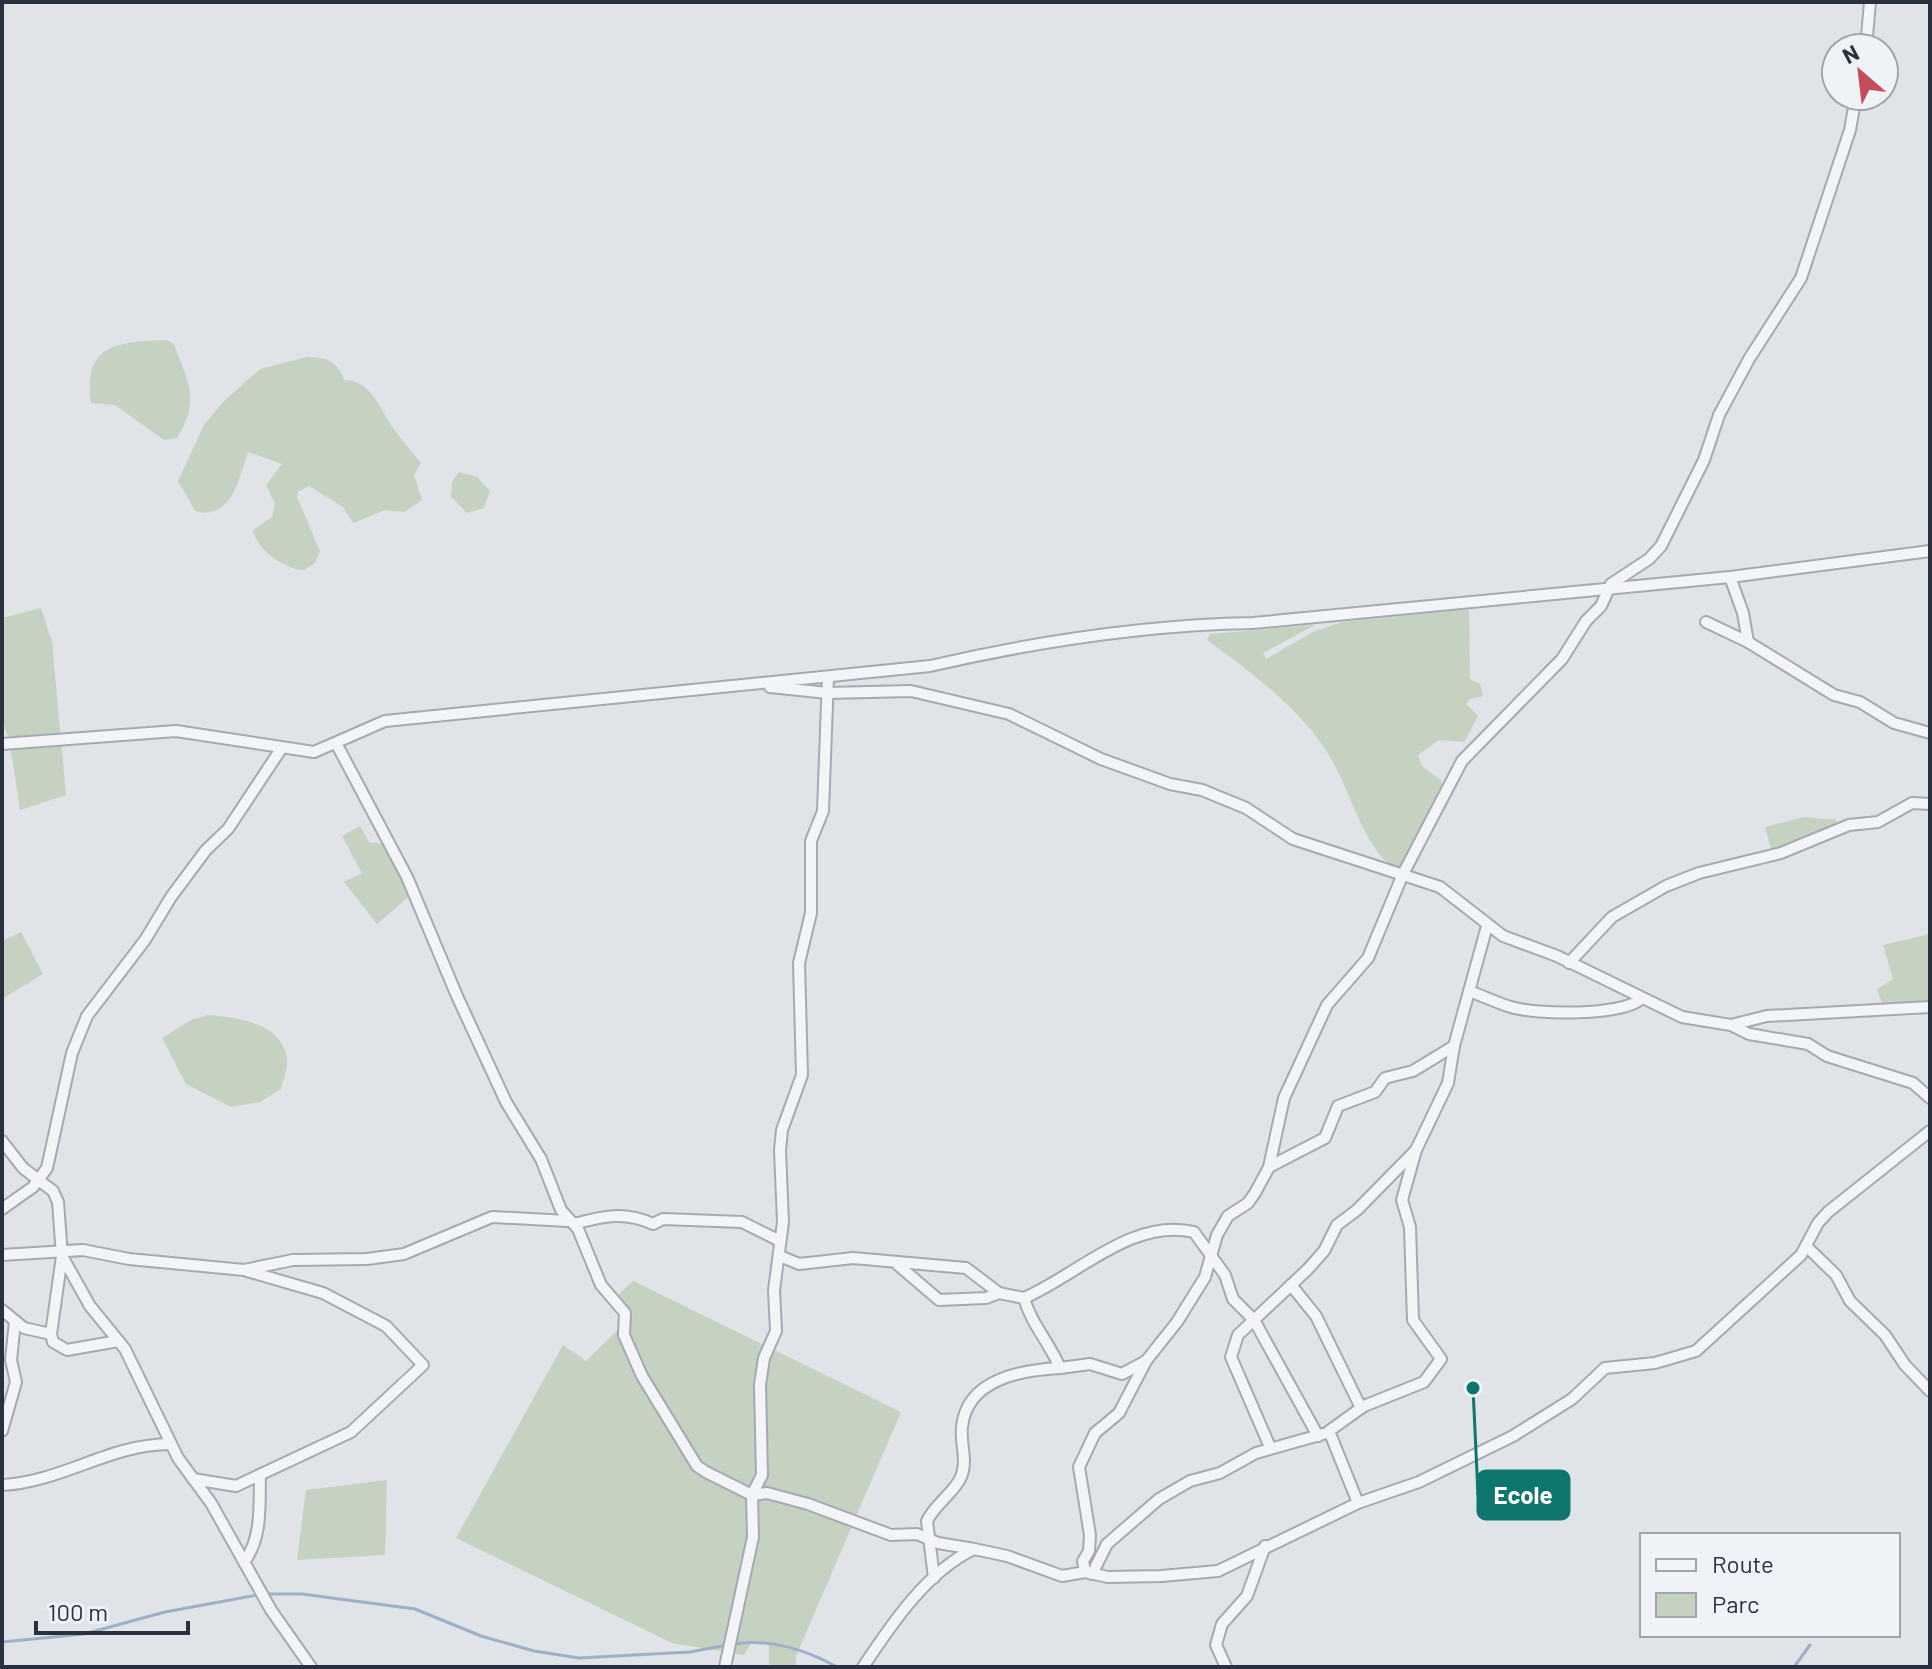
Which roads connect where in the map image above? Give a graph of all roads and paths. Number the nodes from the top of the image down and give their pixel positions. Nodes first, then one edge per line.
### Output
1 (1870, 2) edge
2 (1867, 32) edge
3 (1853, 112) edge
4 (1930, 551) edge
5 (1730, 577) junction
6 (1609, 588) junction
7 (1706, 622) dead end
8 (1748, 642) junction
9 (828, 677) junction
10 (768, 684) junction
11 (828, 693) junction
12 (1930, 733) edge
13 (336, 743) junction
14 (2, 744) edge
15 (281, 749) junction
16 (1930, 804) edge
17 (1403, 874) junction
18 (1487, 926) junction
19 (1569, 963) junction
20 (1469, 991) junction
21 (1641, 999) junction
22 (1930, 1007) edge
23 (1731, 1025) junction
24 (1454, 1046) junction
25 (1930, 1098) edge
26 (1930, 1131) edge
27 (2, 1141) edge
28 (1416, 1150) junction
29 (1269, 1167) junction
30 (38, 1179) junction
31 (2, 1209) edge
32 (571, 1223) junction
33 (780, 1241) junction
34 (1806, 1246) junction
35 (61, 1253) junction
36 (2, 1255) edge
37 (1212, 1255) junction
38 (780, 1256) junction
39 (898, 1265) junction
40 (244, 1270) junction
41 (1291, 1285) junction
42 (999, 1293) junction
43 (1024, 1298) junction
44 (2, 1310) edge
45 (1254, 1320) junction
46 (15, 1321) junction
47 (51, 1334) junction
48 (118, 1341) junction
49 (1146, 1361) junction
50 (1060, 1368) junction
51 (1930, 1391) edge
52 (1361, 1408) junction
53 (2, 1431) edge
54 (1324, 1434) junction
55 (170, 1444) junction
56 (1270, 1447) junction
57 (260, 1475) junction
58 (193, 1479) junction
59 (2, 1485) edge
60 (752, 1495) junction
61 (1358, 1503) junction
62 (927, 1536) junction
63 (1265, 1546) junction
64 (974, 1549) junction
65 (244, 1562) junction
66 (1088, 1573) junction
67 (934, 1578) junction
68 (311, 1667) edge
69 (725, 1667) edge
70 (863, 1667) edge
71 (1226, 1667) edge

1 - 2 street
3 - 6 street
4 - 5 street
5 - 6 street
5 - 8 street
6 - 9 street
6 - 17 street
7 - 8 street
8 - 12 street
9 - 10 street
9 - 11 street
10 - 11 street
10 - 13 street
11 - 17 street
11 - 33 street
13 - 15 street
13 - 32 street
14 - 15 street
15 - 30 street
16 - 19 street
17 - 18 street
17 - 29 street
18 - 19 street
18 - 20 street
19 - 21 street
20 - 21 street
20 - 24 street
21 - 23 street
22 - 23 street
23 - 25 street
24 - 28 street
24 - 29 street
26 - 34 street
27 - 30 street
28 - 41 street
28 - 52 street
29 - 37 street
30 - 31 street
30 - 35 street
32 - 33 street
32 - 40 street
32 - 60 street
33 - 38 street
34 - 51 street
34 - 61 street
35 - 36 street
35 - 40 street
35 - 47 street
35 - 48 street
37 - 43 street
37 - 45 street
37 - 49 street
38 - 39 street
38 - 60 street
39 - 42 street
39 - 42 street
40 - 57 street
41 - 45 street
41 - 52 street
42 - 43 street
43 - 50 street
44 - 46 street
45 - 54 street
45 - 56 street
46 - 47 street
46 - 53 street
47 - 48 street
48 - 55 street
49 - 50 street
49 - 66 street
50 - 62 street
52 - 54 street
54 - 56 street
54 - 61 street
55 - 58 street
55 - 59 street
56 - 66 street
57 - 58 street
57 - 65 street
58 - 65 street
60 - 62 street
60 - 69 street
61 - 63 street
62 - 64 street
62 - 67 street
63 - 66 street
63 - 71 street
64 - 66 street
64 - 67 street
65 - 68 street
67 - 70 street

